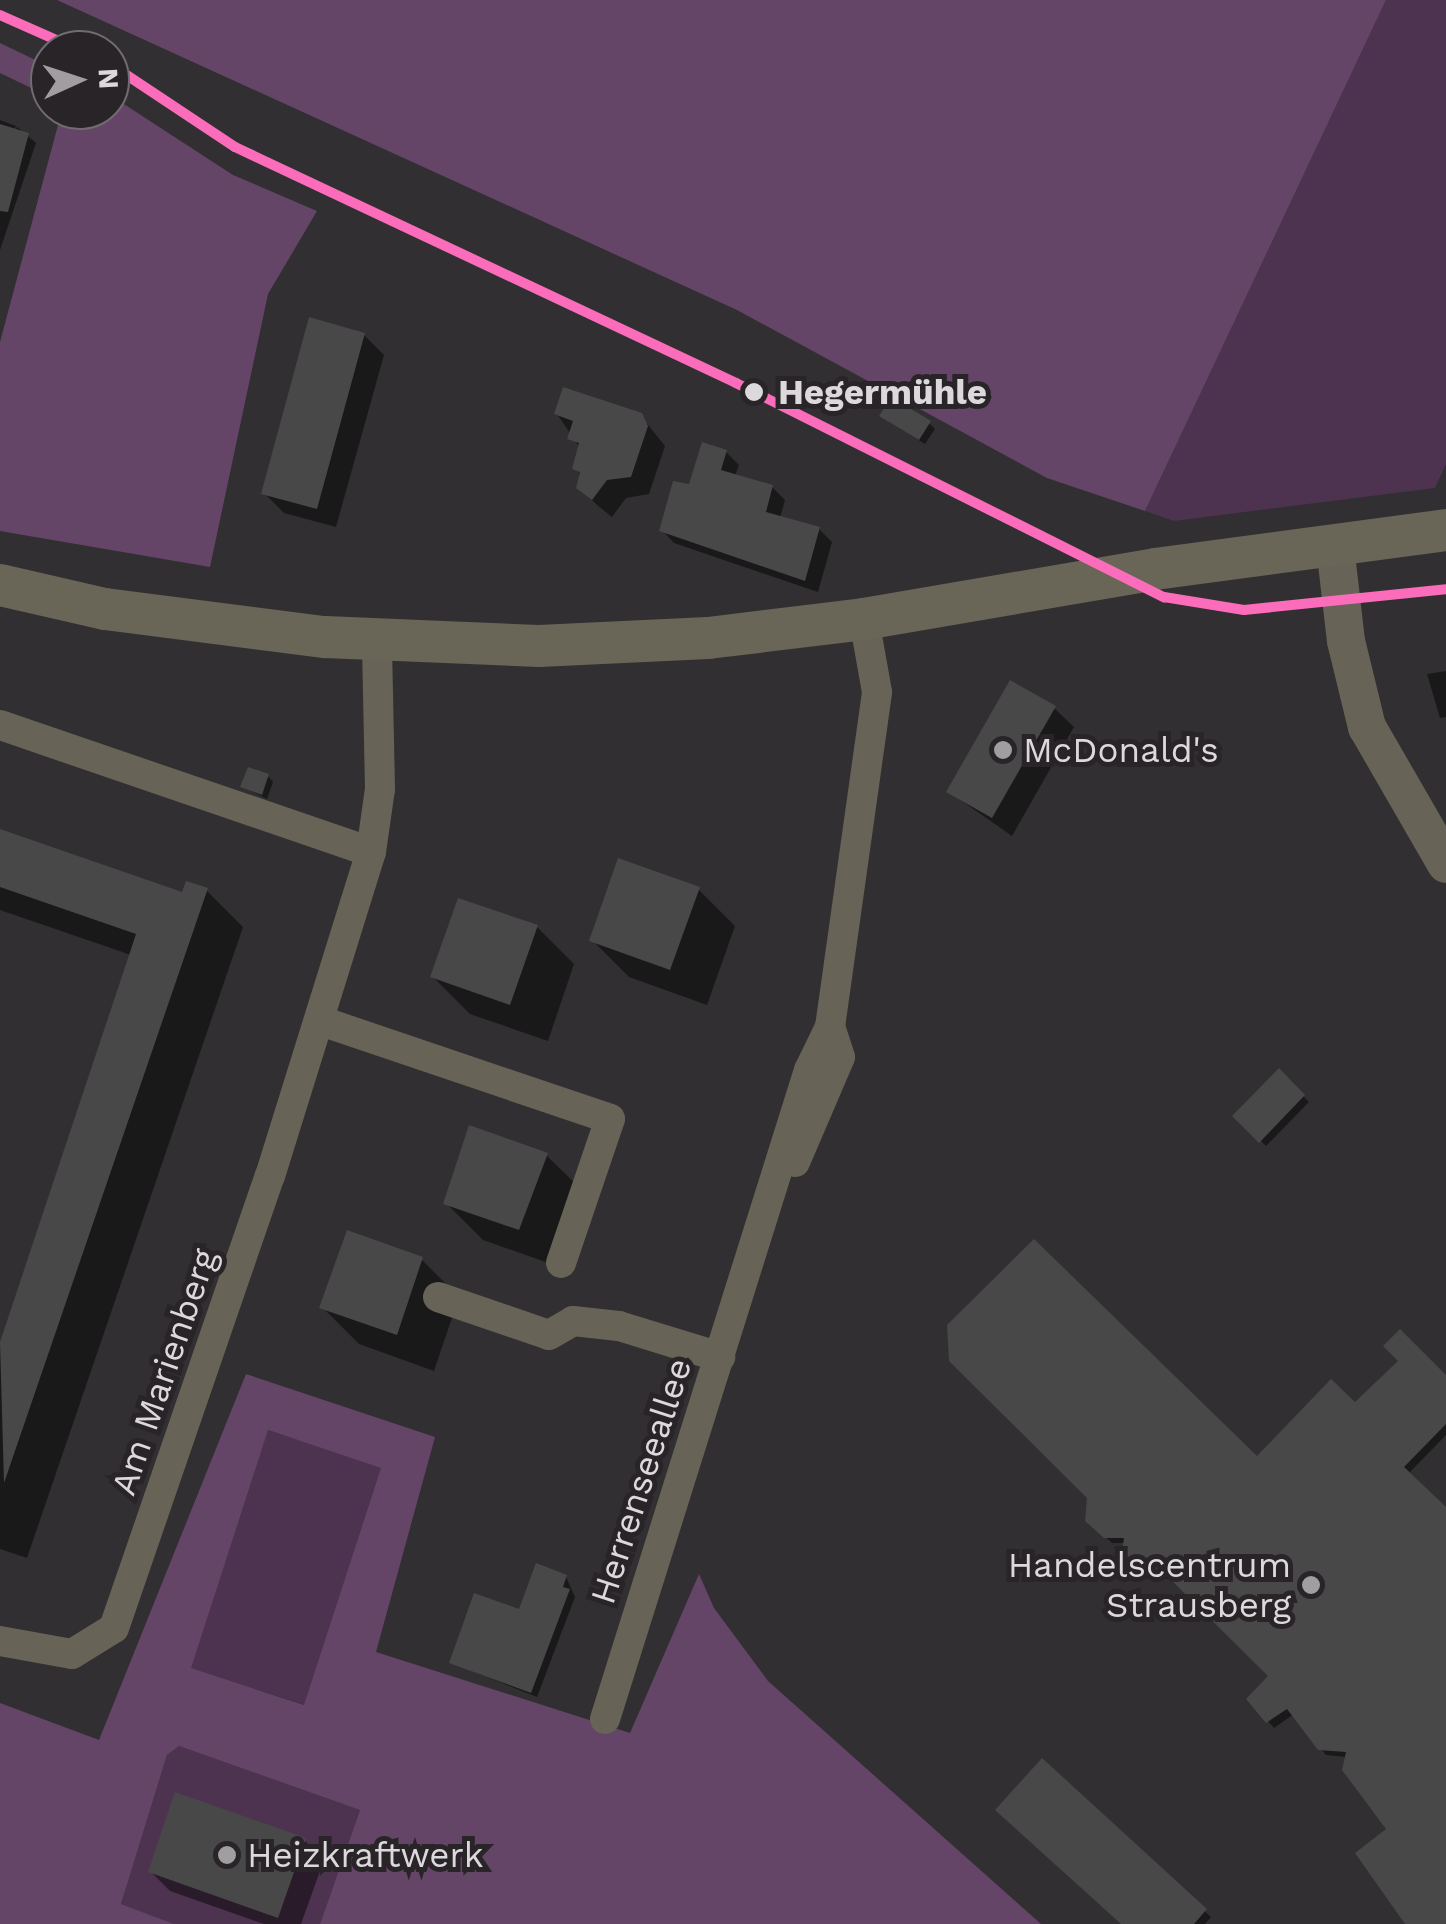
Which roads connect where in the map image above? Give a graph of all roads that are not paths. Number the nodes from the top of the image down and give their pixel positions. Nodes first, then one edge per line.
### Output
1 (1446, 530) edge
2 (1335, 546) junction
3 (0, 585) edge
4 (864, 619) junction
5 (377, 640) junction
6 (0, 725) edge
7 (372, 852) junction
8 (1446, 864) edge
9 (320, 1022) junction
10 (561, 1264) dead end
11 (438, 1297) dead end
12 (720, 1357) junction
13 (0, 1640) edge
14 (605, 1720) dead end

1 - 2 main road
2 - 4 main road
2 - 8 street
3 - 5 main road
4 - 5 main road
4 - 12 street, Herrenseeallee
5 - 7 street, Am Marienberg
6 - 7 street
7 - 9 street, Am Marienberg
9 - 10 street
9 - 13 street, Am Marienberg
11 - 12 street
12 - 14 street, Herrenseeallee

